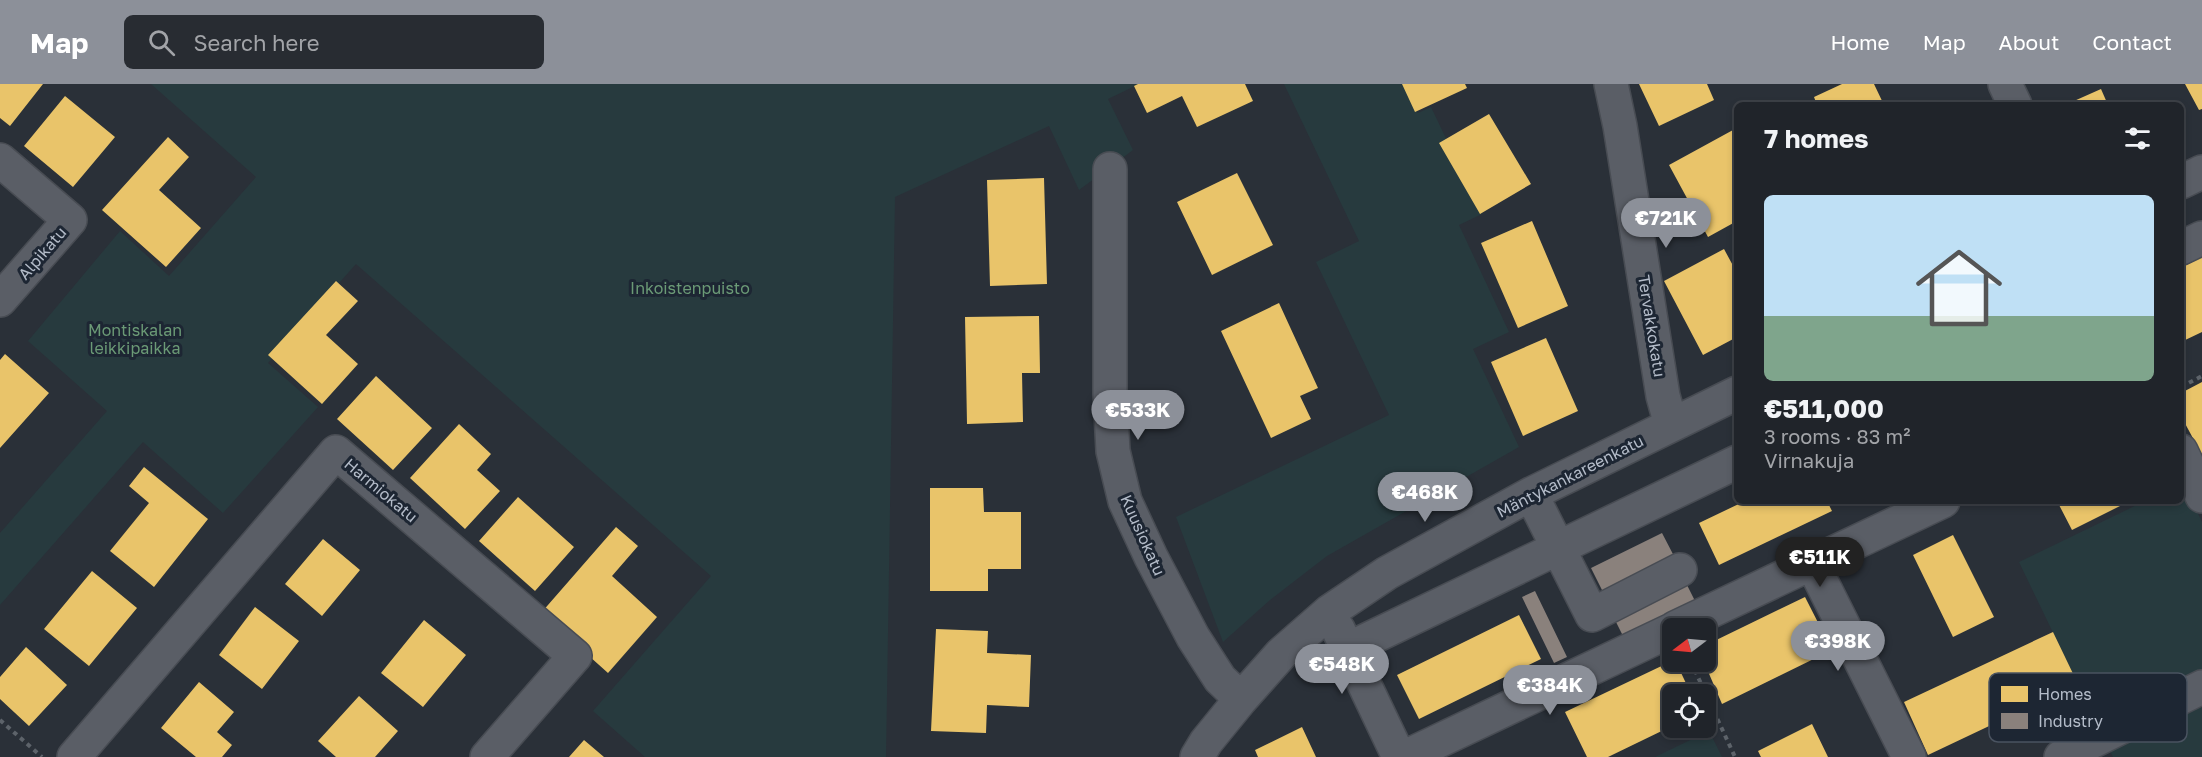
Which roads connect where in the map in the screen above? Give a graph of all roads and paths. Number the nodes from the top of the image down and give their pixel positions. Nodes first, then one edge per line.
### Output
1 (1611, 84) edge
2 (2005, 84) edge
3 (2014, 102) edge
4 (0, 160) edge
5 (1110, 169) dead end
6 (2202, 172) edge
7 (2184, 181) edge
8 (2202, 238) edge
9 (2184, 247) edge
10 (0, 300) edge
11 (2202, 376) edge
12 (2184, 385) edge
13 (1734, 394) edge
14 (1671, 425) junction
15 (2184, 458) edge
16 (1734, 463) edge
17 (1531, 494) junction
18 (2202, 496) edge
19 (1937, 504) edge
20 (1558, 548) junction
21 (1812, 563) junction
22 (1680, 570) dead end
23 (1329, 612) junction
24 (1697, 618) edge
25 (1662, 635) edge
26 (1348, 649) junction
27 (1696, 672) edge
28 (2202, 687) edge
29 (2187, 694) edge
30 (1240, 699) junction
31 (0, 720) edge
32 (2091, 742) edge
33 (42, 757) edge
34 (74, 757) edge
35 (487, 757) edge
36 (1197, 757) edge
37 (1399, 757) edge
38 (1405, 757) edge
39 (1735, 757) edge
40 (1909, 757) edge
41 (2061, 757) edge

1 - 14 street, Tervakkokatu
2 - 3 street
4 - 10 street, Alpikatu
5 - 30 street, Kuusiokatu
6 - 7 street
8 - 9 street
11 - 12 path
13 - 14 street, Mäntykankareenkatu
14 - 17 street, Mäntykankareenkatu
15 - 18 street
16 - 20 street
17 - 20 street
17 - 23 street, Mäntykankareenkatu
19 - 21 street
20 - 22 street
20 - 26 street
21 - 24 street
21 - 40 street
23 - 26 street
23 - 30 street, Mäntykankareenkatu
25 - 38 street
26 - 37 street
27 - 39 path
28 - 29 street
30 - 36 street, Mäntykankareenkatu
31 - 33 path
32 - 41 street
34 - 35 street, Harmiokatu

